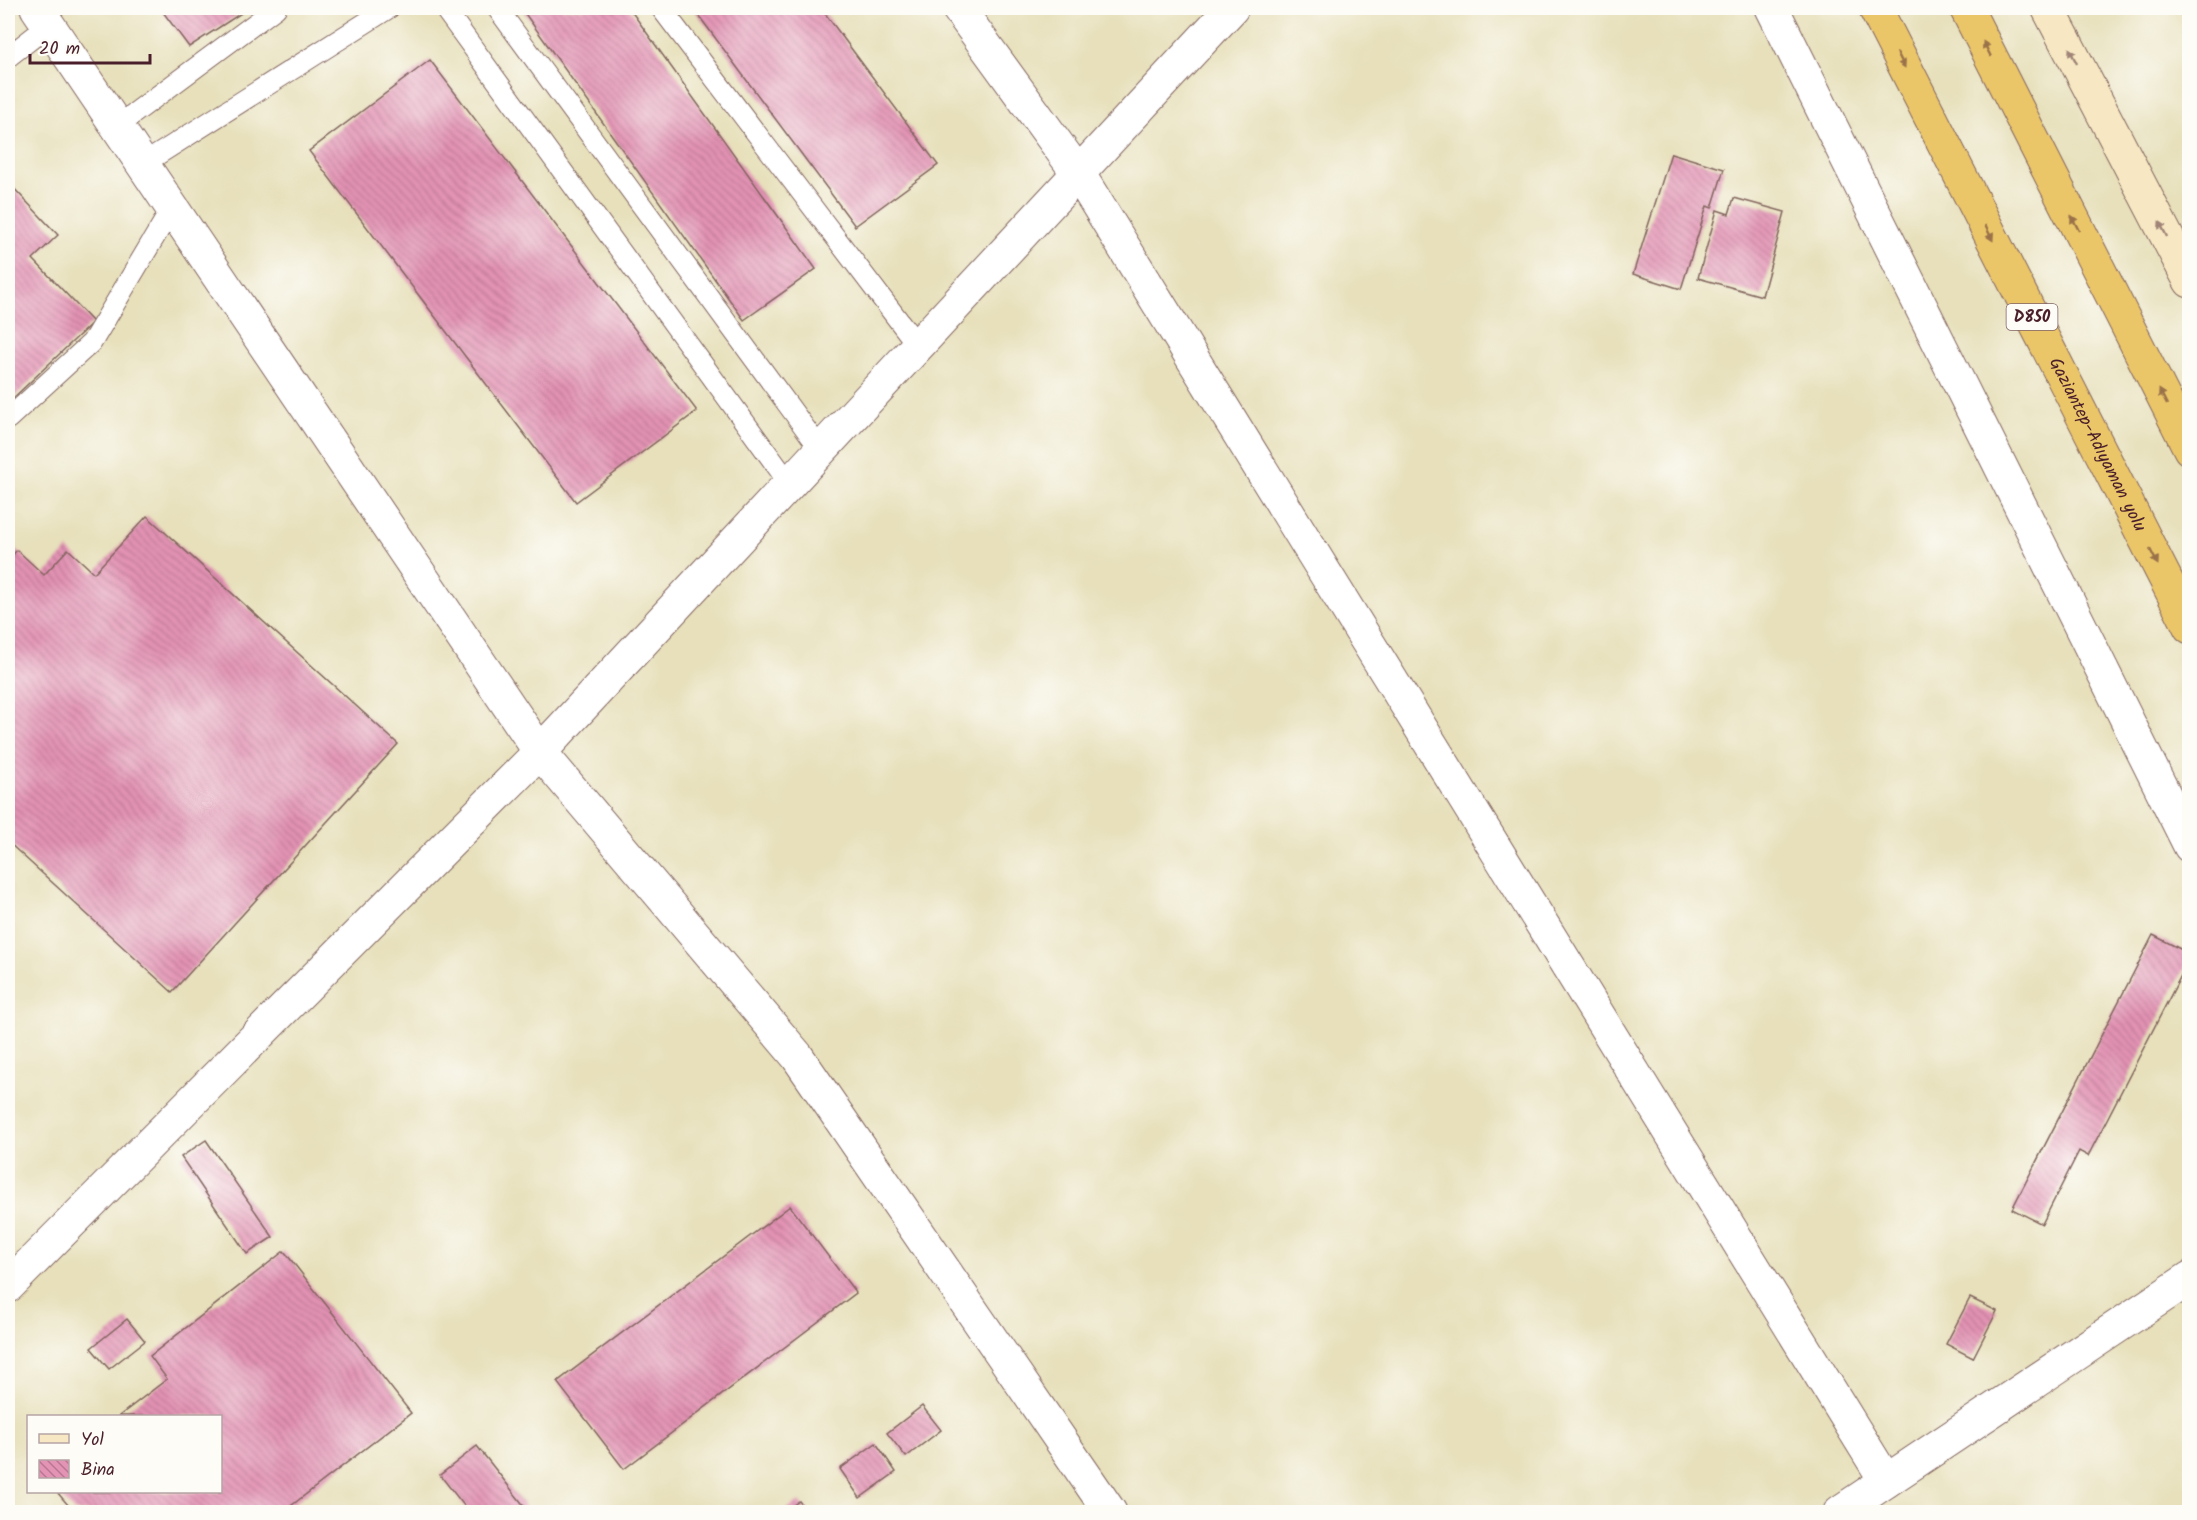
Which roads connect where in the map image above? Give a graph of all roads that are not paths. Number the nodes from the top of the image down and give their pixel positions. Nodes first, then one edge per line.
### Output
1 (276, 8) edge
2 (389, 8) edge
3 (444, 8) edge
4 (497, 8) edge
5 (661, 8) edge
6 (958, 8) edge
7 (1232, 8) edge
8 (1772, 8) edge
9 (1875, 8) edge
10 (1966, 8) edge
11 (2048, 8) edge
12 (43, 16) edge
13 (8, 57) edge
14 (117, 126) junction
15 (143, 164) junction
16 (1078, 172) junction
17 (172, 208) junction
18 (2190, 281) edge
19 (918, 346) junction
20 (8, 419) edge
21 (2190, 449) edge
22 (821, 450) junction
23 (789, 483) junction
24 (2190, 627) edge
25 (540, 752) junction
26 (2190, 846) edge
27 (2190, 1278) edge
28 (8, 1286) edge
29 (1886, 1481) junction
30 (1110, 1512) edge
31 (1840, 1512) edge

1 - 14 lane
2 - 15 lane
3 - 23 lane
4 - 22 lane
5 - 19 lane
6 - 16 street
7 - 16 street
8 - 26 street
9 -> 24 highway, Gaziantep-Adıyaman yolu / D850
21 -> 10 highway
18 -> 11 street
12 - 13 lane
12 - 14 street
14 - 15 street
15 - 17 street
16 - 19 street
16 - 29 street
17 - 20 lane
17 - 25 street
19 - 22 street
22 - 23 street
23 - 25 street
25 - 28 street
25 - 30 street
27 - 29 street
29 - 31 street

